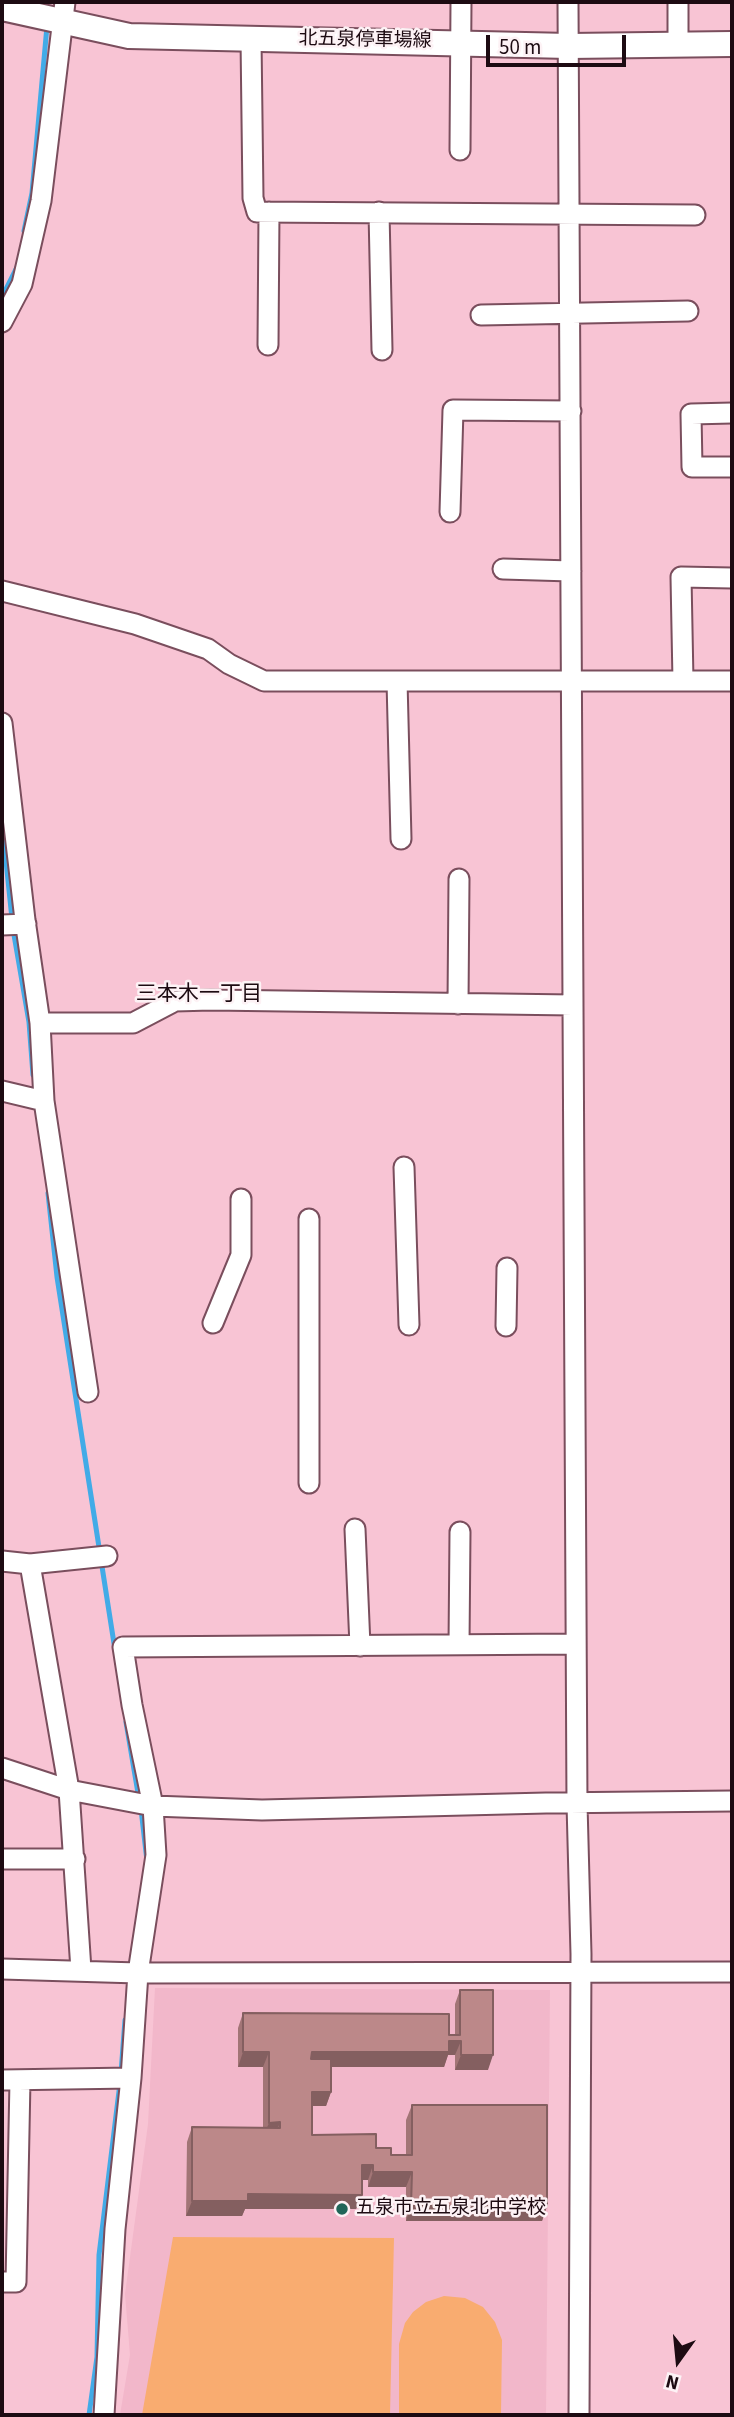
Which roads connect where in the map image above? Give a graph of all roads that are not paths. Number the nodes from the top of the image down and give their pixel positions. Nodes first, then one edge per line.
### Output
1 (461, 2) edge
2 (569, 2) edge
3 (678, 2) edge
4 (2, 8) edge
5 (64, 12) edge
6 (251, 39) junction
7 (460, 43) junction
8 (678, 44) junction
9 (732, 44) edge
10 (569, 46) junction
11 (460, 150) dead end
12 (269, 212) junction
13 (379, 212) junction
14 (570, 213) junction
15 (695, 215) dead end
16 (688, 311) dead end
17 (570, 312) junction
18 (481, 315) dead end
19 (2, 322) edge
20 (268, 345) dead end
21 (382, 350) dead end
22 (570, 411) junction
23 (732, 413) edge
24 (732, 467) edge
25 (450, 512) dead end
26 (503, 569) dead end
27 (571, 571) junction
28 (732, 578) edge
29 (2, 591) edge
30 (397, 681) junction
31 (572, 681) junction
32 (683, 681) junction
33 (732, 681) edge
34 (2, 723) edge
35 (401, 839) dead end
36 (459, 879) dead end
37 (26, 924) junction
38 (2, 925) edge
39 (458, 1004) junction
40 (573, 1005) junction
41 (40, 1023) junction
42 (2, 1091) edge
43 (44, 1101) junction
44 (404, 1167) dead end
45 (241, 1199) dead end
46 (309, 1219) dead end
47 (507, 1268) dead end
48 (213, 1323) dead end
49 (409, 1325) dead end
50 (506, 1326) dead end
51 (88, 1392) dead end
52 (309, 1483) dead end
53 (355, 1529) dead end
54 (460, 1532) dead end
55 (107, 1556) dead end
56 (2, 1561) edge
57 (30, 1564) junction
58 (576, 1644) junction
59 (459, 1645) junction
60 (360, 1646) junction
61 (2, 1768) edge
62 (69, 1790) junction
63 (732, 1801) edge
64 (577, 1804) junction
65 (153, 1806) junction
66 (2, 1859) edge
67 (75, 1859) junction
68 (2, 1969) edge
69 (81, 1970) junction
70 (580, 1972) junction
71 (732, 1972) edge
72 (138, 1973) junction
73 (131, 2078) junction
74 (11, 2080) edge
75 (2, 2282) edge
76 (104, 2415) edge
77 (579, 2415) edge

1 - 7 street
2 - 10 street
3 - 8 street
4 - 5 main road, 北五泉停車場線
5 - 6 main road, 北五泉停車場線
5 - 19 street
6 - 7 main road, 北五泉停車場線
6 - 12 street
7 - 10 main road, 北五泉停車場線
7 - 11 street
8 - 9 main road, 北五泉停車場線
8 - 10 main road, 北五泉停車場線
10 - 14 street
12 - 13 street
12 - 20 street
13 - 14 street
13 - 21 street
14 - 15 street
14 - 17 street
16 - 17 street
17 - 18 street
17 - 22 street
22 - 25 street
22 - 27 street
23 - 24 street
26 - 27 street
27 - 31 street
28 - 32 street
29 - 30 street
30 - 31 street
30 - 35 street
31 - 32 street
31 - 40 street
32 - 33 street
34 - 37 street
36 - 39 street
37 - 38 street
37 - 41 street
39 - 40 street
39 - 41 street
40 - 58 street
41 - 43 street
42 - 43 street
43 - 51 street
44 - 49 street
45 - 48 street
46 - 52 street
47 - 50 street
53 - 60 street
54 - 59 street
55 - 57 street
56 - 57 street
57 - 62 street
58 - 59 street
58 - 64 street
59 - 60 street
60 - 65 street
61 - 62 street
62 - 65 street
62 - 67 street
63 - 64 street
64 - 65 street
64 - 70 street
65 - 72 street
66 - 67 street
67 - 69 street
68 - 69 street
69 - 72 street
70 - 71 street
70 - 72 street
70 - 77 street
72 - 73 street
73 - 74 street
73 - 76 street
74 - 75 street

